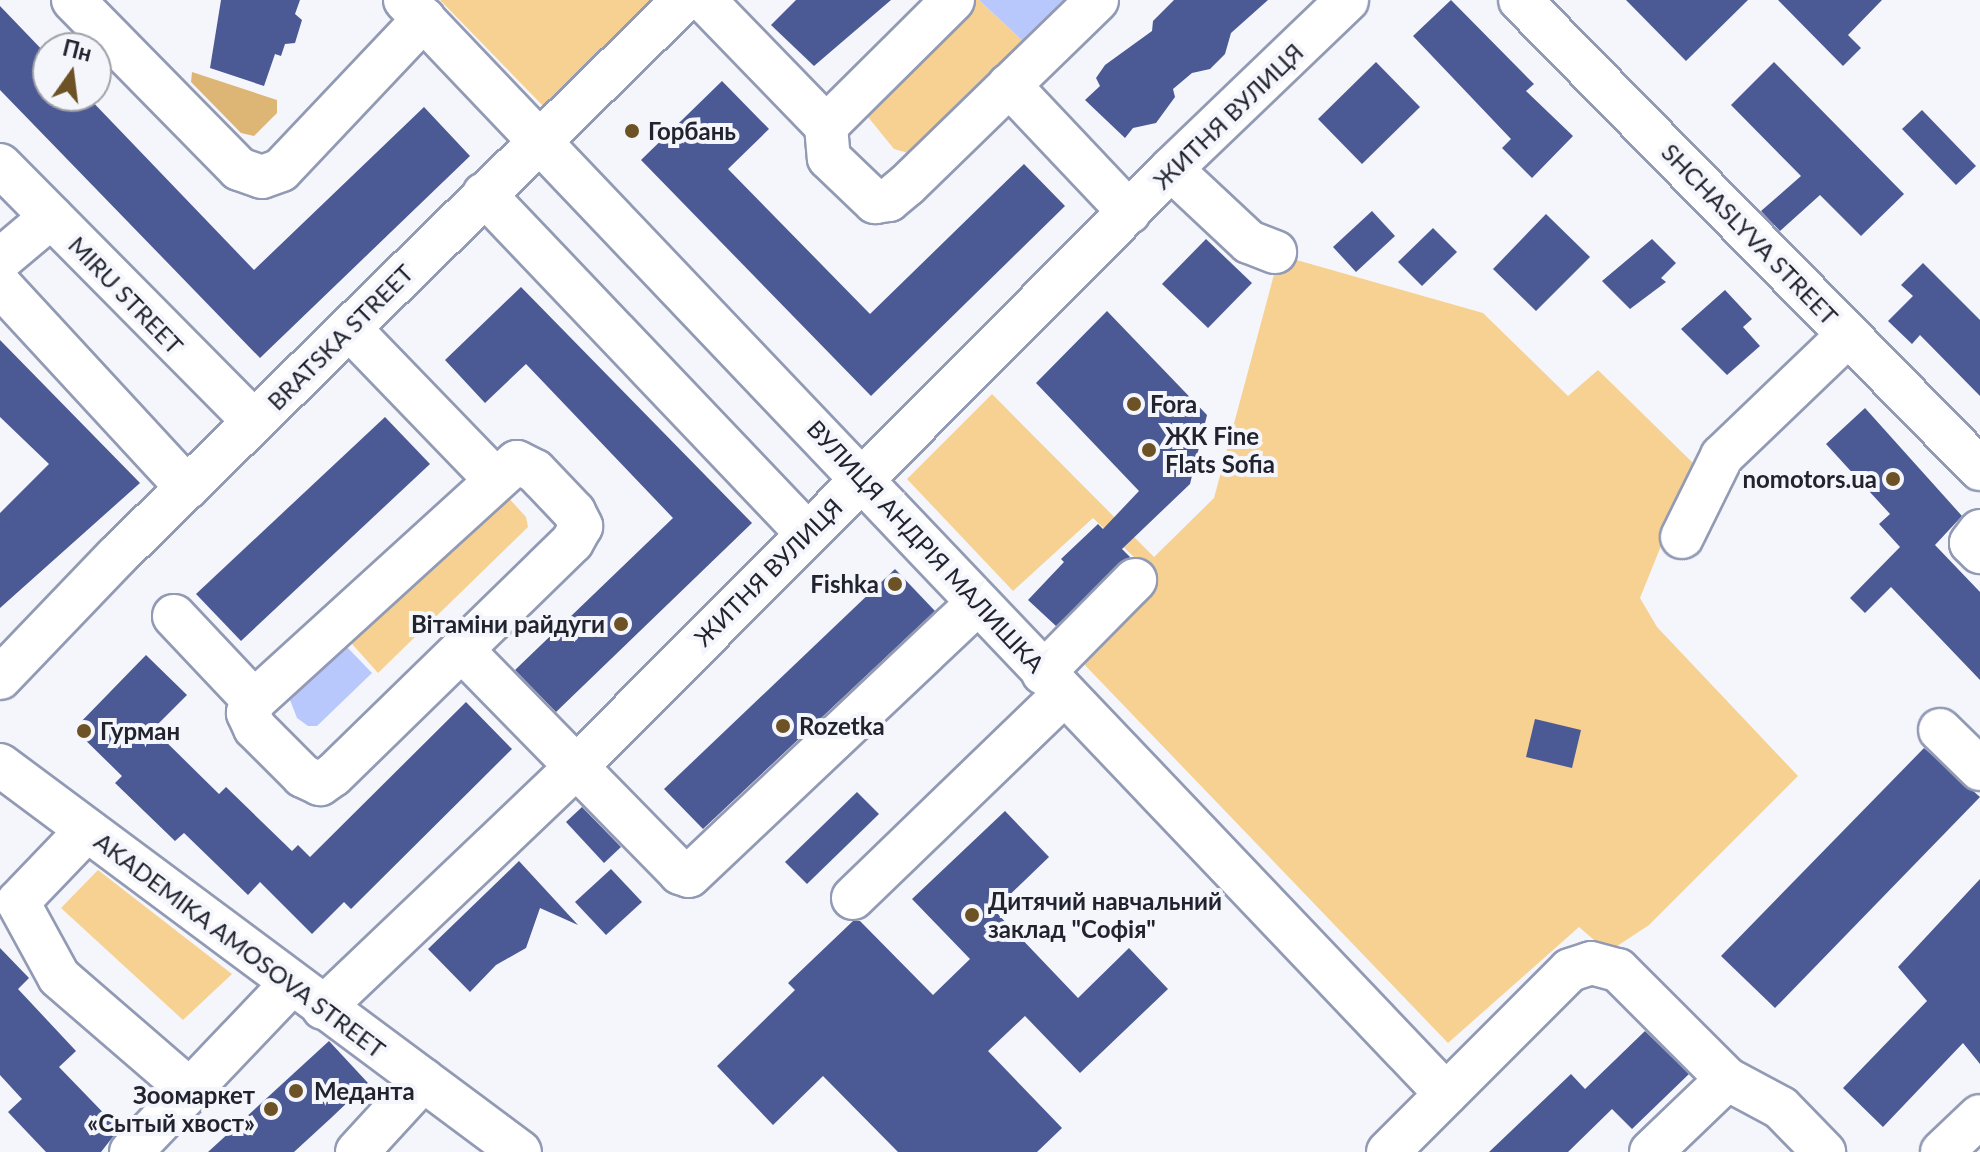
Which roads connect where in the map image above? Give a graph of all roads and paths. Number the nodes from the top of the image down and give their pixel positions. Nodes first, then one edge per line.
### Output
1 (73, 0) edge
2 (684, 0) edge
3 (704, 0) edge
4 (953, 0) edge
5 (1097, 0) edge
6 (1347, 0) edge
7 (1520, 0) edge
8 (414, 10) edge
9 (1009, 85) junction
10 (826, 126) junction
11 (540, 140) junction
12 (0, 165) edge
13 (1171, 169) junction
14 (484, 194) junction
15 (1129, 212) junction
16 (51, 217) junction
17 (1275, 252) dead end
18 (0, 260) edge
19 (0, 285) edge
20 (350, 329) junction
21 (1848, 335) junction
22 (254, 422) junction
23 (1980, 469) edge
24 (494, 478) junction
25 (862, 478) junction
26 (187, 488) junction
27 (1980, 531) edge
28 (807, 533) junction
29 (1682, 537) dead end
30 (1980, 552) edge
31 (1135, 580) dead end
32 (977, 604) junction
33 (174, 616) dead end
34 (462, 650) junction
35 (0, 678) edge
36 (1053, 684) junction
37 (254, 701) junction
38 (1940, 730) dead end
39 (0, 765) edge
40 (576, 766) junction
41 (1980, 769) edge
42 (86, 831) junction
43 (853, 898) dead end
44 (307, 996) junction
45 (1727, 1079) junction
46 (423, 1080) junction
47 (190, 1090) junction
48 (1446, 1094) junction
49 (1980, 1116) edge
50 (131, 1152) edge
51 (357, 1152) edge
52 (520, 1152) edge
53 (1388, 1152) edge
54 (1651, 1152) edge
55 (1824, 1152) edge
56 (1942, 1152) edge

1 - 8 street
2 - 11 street, BRATSKA STREET
3 - 10 street
4 - 10 street
5 - 9 street
6 - 13 street, ЖИТНЯ ВУЛИЦЯ
7 - 21 street, SHCHASLYVA STREET
8 - 11 street, ВУЛИЦЯ АНДРІЯ МАЛИШКА
9 - 10 street
9 - 15 street
11 - 14 street, BRATSKA STREET
11 - 25 street, ВУЛИЦЯ АНДРІЯ МАЛИШКА
12 - 16 street, MIRU STREET
13 - 15 street, ЖИТНЯ ВУЛИЦЯ
13 - 17 street
14 - 20 street, BRATSKA STREET
14 - 28 street
15 - 25 street, ЖИТНЯ ВУЛИЦЯ
16 - 18 street
16 - 22 street, MIRU STREET
19 - 26 street
20 - 22 street, BRATSKA STREET
20 - 24 street
21 - 23 street, SHCHASLYVA STREET
21 - 29 street
22 - 26 street, BRATSKA STREET
24 - 34 street
24 - 37 street
25 - 28 street, ЖИТНЯ ВУЛИЦЯ
25 - 32 street, ВУЛИЦЯ АНДРІЯ МАЛИШКА
26 - 35 street, BRATSKA STREET
27 - 30 street
28 - 40 street, ЖИТНЯ ВУЛИЦЯ
31 - 36 street
32 - 36 street, ВУЛИЦЯ АНДРІЯ МАЛИШКА
32 - 40 street
33 - 37 street
34 - 37 street
34 - 40 street
36 - 43 street
36 - 48 street, ВУЛИЦЯ АНДРІЯ МАЛИШКА
38 - 41 street
39 - 42 street, AKADEMIKA AMOSOVA STREET
40 - 44 street, ЖИТНЯ ВУЛИЦЯ
42 - 44 street, AKADEMIKA AMOSOVA STREET
42 - 47 street
44 - 46 street, AKADEMIKA AMOSOVA STREET
44 - 47 street, ЖИТНЯ ВУЛИЦЯ
45 - 48 street
45 - 54 street
45 - 55 street
46 - 51 street
46 - 52 street, AKADEMIKA AMOSOVA STREET
47 - 50 street, ЖИТНЯ ВУЛИЦЯ
48 - 53 street
49 - 56 street

